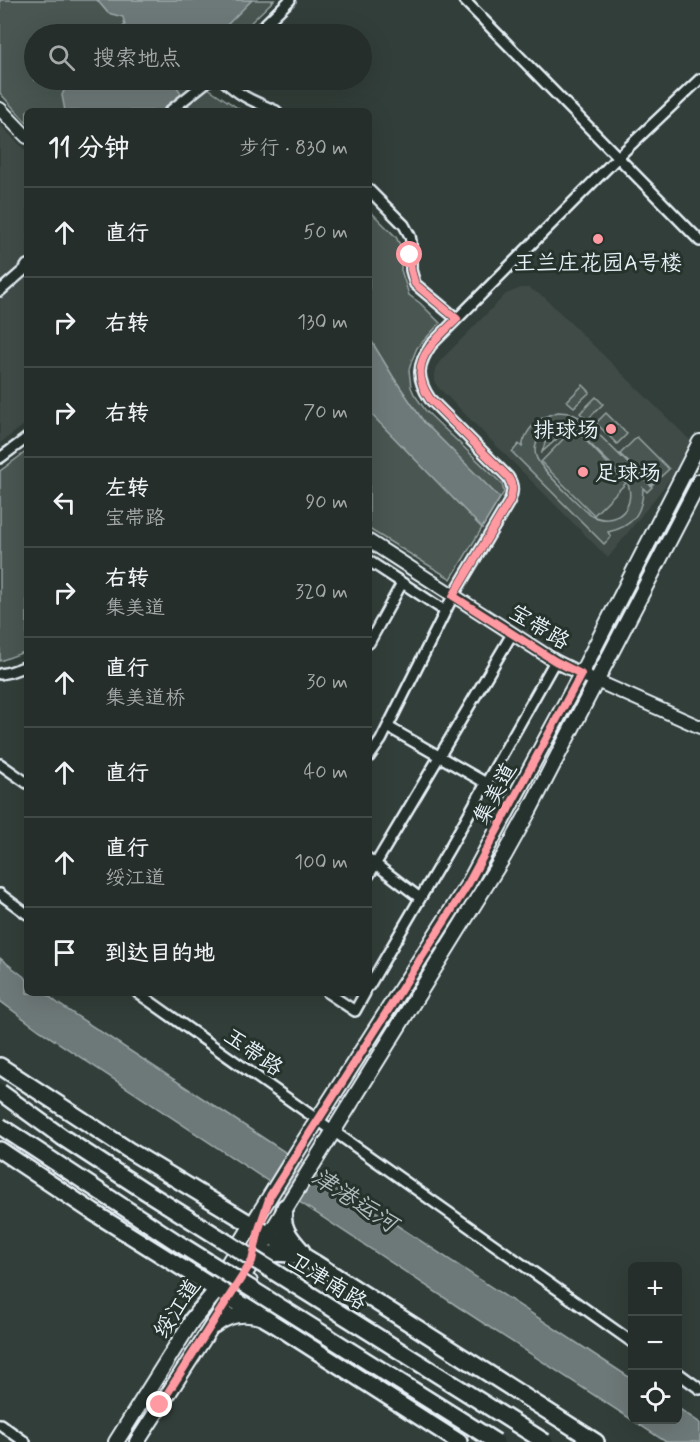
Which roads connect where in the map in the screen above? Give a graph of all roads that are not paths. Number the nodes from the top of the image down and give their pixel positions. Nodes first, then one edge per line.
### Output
1 (290, 0) edge
2 (464, 0) edge
3 (265, 24) edge
4 (700, 79) edge
5 (197, 90) edge
6 (235, 90) edge
7 (174, 108) edge
8 (268, 108) edge
9 (0, 109) edge
10 (24, 134) edge
11 (618, 157) junction
12 (372, 193) edge
13 (700, 240) edge
14 (24, 270) edge
15 (0, 291) edge
16 (457, 319) junction
17 (24, 440) edge
18 (700, 442) edge
19 (0, 458) edge
20 (700, 481) edge
21 (372, 543) edge
22 (372, 563) edge
23 (402, 583) junction
24 (453, 596) junction
25 (445, 611) junction
26 (512, 634) junction
27 (372, 638) edge
28 (555, 661) junction
29 (24, 667) edge
30 (0, 674) edge
31 (581, 674) junction
32 (597, 681) junction
33 (388, 727) junction
34 (700, 727) edge
35 (372, 753) edge
36 (439, 757) junction
37 (0, 764) edge
38 (24, 778) edge
39 (486, 783) junction
40 (372, 862) edge
41 (0, 894) edge
42 (420, 898) junction
43 (24, 912) edge
44 (372, 981) edge
45 (142, 996) edge
46 (332, 996) edge
47 (363, 996) edge
48 (0, 1066) edge
49 (0, 1092) edge
50 (317, 1120) junction
51 (0, 1126) edge
52 (333, 1131) junction
53 (0, 1150) edge
54 (285, 1207) junction
55 (260, 1230) junction
56 (252, 1261) junction
57 (315, 1263) junction
58 (220, 1292) junction
59 (192, 1320) joint
60 (271, 1322) junction
61 (208, 1331) junction
62 (628, 1338) edge
63 (682, 1376) edge
64 (700, 1389) edge
65 (0, 1424) edge
66 (25, 1442) edge
67 (116, 1442) edge
68 (137, 1442) edge
69 (459, 1442) edge
70 (496, 1442) edge
71 (545, 1442) edge
72 (596, 1442) edge

1 - 3 street
2 - 11 street
4 - 11 street
5 - 7 street
6 - 8 street
9 - 10 street
11 - 13 street
11 - 16 street
12 - 16 street
14 - 15 street
16 - 24 street
17 - 19 street
18 - 31 main road, 集美道
20 - 32 main road, 集美道
21 - 24 street, 宝带路
22 - 23 street
23 - 25 street
23 - 27 street
24 - 25 street
24 - 26 street, 宝带路
25 - 33 street
26 - 28 street, 宝带路
26 - 36 street
28 - 31 street, 宝带路
28 - 39 street
29 - 30 street
31 - 32 street, 宝带路
31 - 50 main road, 集美道
32 - 34 street, 宝带路
32 - 52 main road, 集美道
33 - 35 street
33 - 36 street
36 - 39 street
36 - 40 street
37 - 38 street
39 - 42 street
40 - 42 street
41 - 43 street
42 - 44 street
45 - 50 street, 玉带路
46 - 47 street
48 - 55 main road
49 - 71 main road, 卫津南路, bridge
50 - 52 street, 玉带路
50 - 55 main road, 集美道
51 - 70 main road, bridge
52 - 54 main road, 集美道
52 - 62 street, 玉带路
53 - 58 main road
54 - 55 main road, 绥江道
54 - 57 main road
55 - 56 main road, 绥江道
55 - 57 main road
55 - 58 main road, 绥江道
56 - 57 main road
56 - 58 main road
56 - 60 main road
57 - 72 main road
58 - 59 main road
58 - 60 main road
58 - 61 main road, 绥江道
59 - 67 main road, 绥江道
60 - 61 main road
60 - 69 main road
61 - 68 main road, 绥江道
63 - 64 street
65 - 66 street

